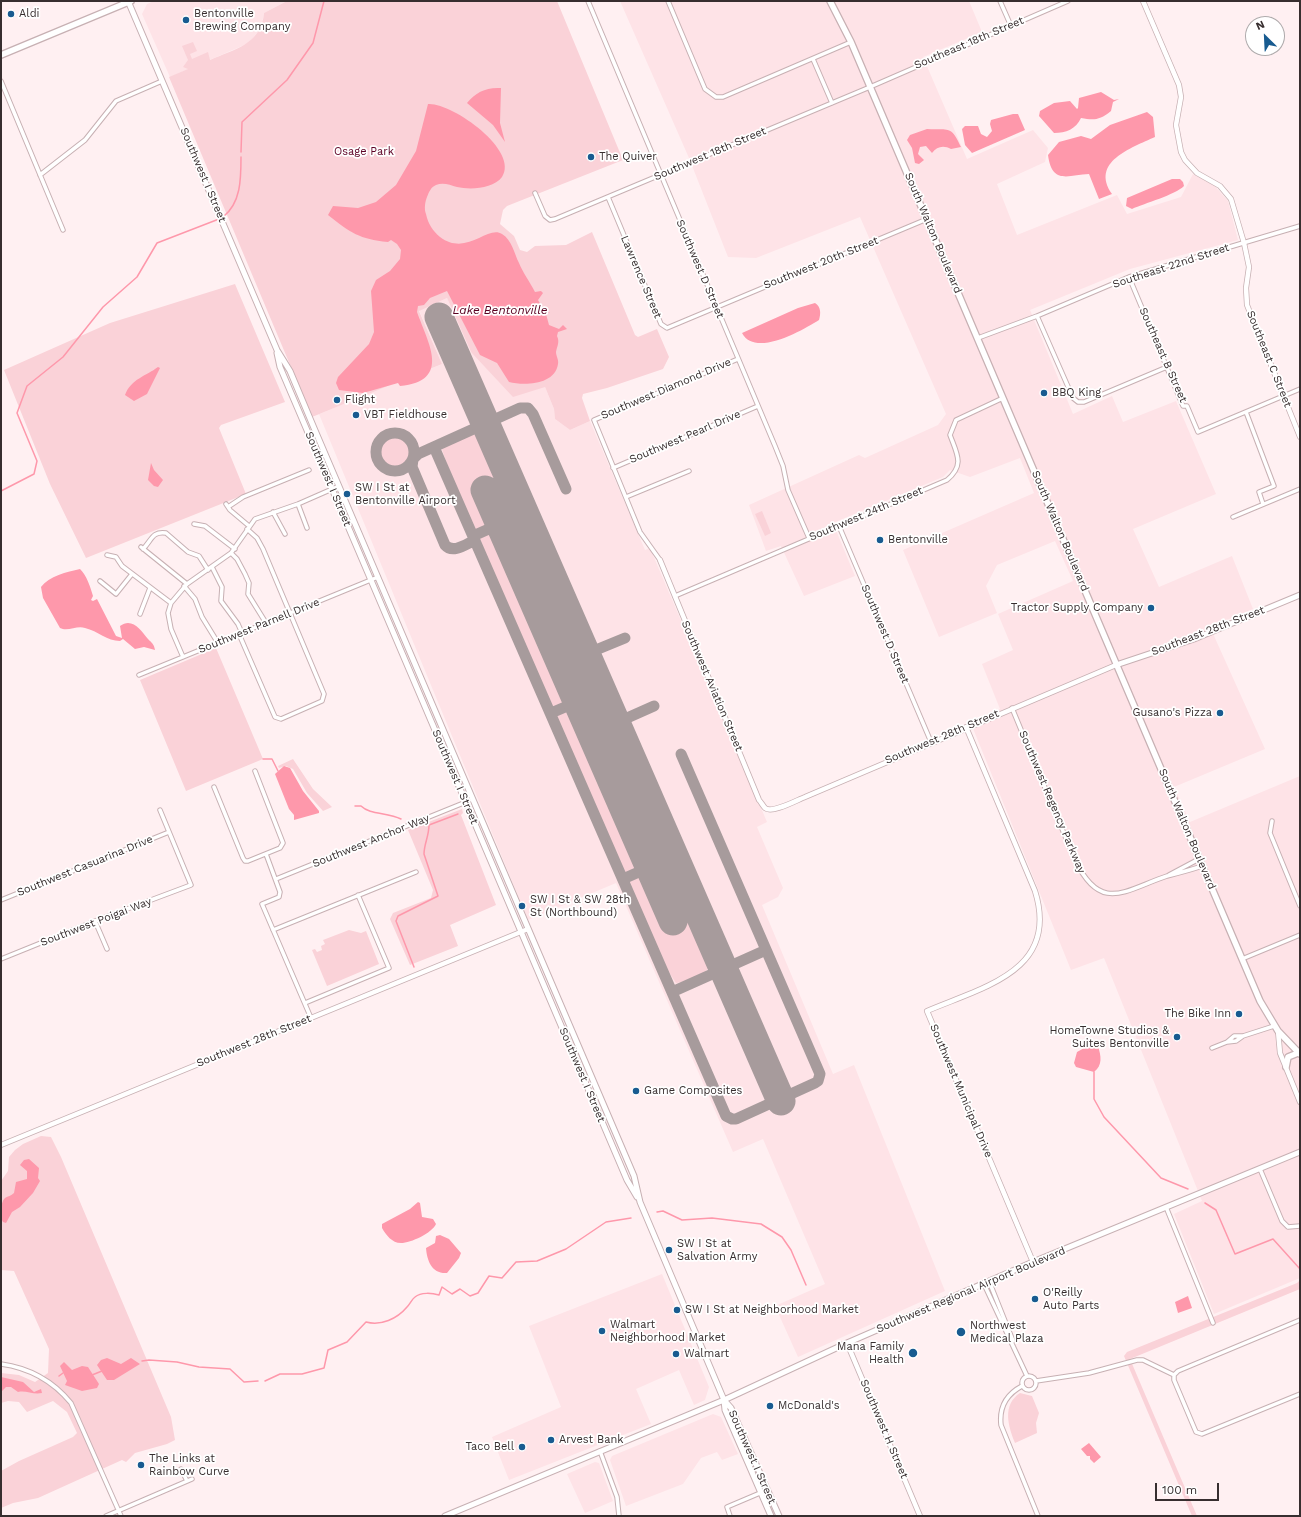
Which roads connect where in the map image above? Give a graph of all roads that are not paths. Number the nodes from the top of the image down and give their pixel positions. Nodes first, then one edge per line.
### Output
1 (129, 1) edge
2 (588, 1) edge
3 (668, 1) edge
4 (830, 1) edge
5 (1000, 1) edge
6 (1068, 1) edge
7 (1143, 1) edge
8 (1011, 26) junction
9 (851, 42) junction
10 (1, 55) edge
11 (813, 59) junction
12 (1, 81) edge
13 (162, 81) junction
14 (870, 87) junction
15 (832, 103) junction
16 (40, 175) junction
17 (661, 175) junction
18 (535, 193) dead end
19 (608, 197) junction
20 (927, 219) junction
21 (1300, 226) edge
22 (63, 230) dead end
23 (1244, 243) junction
24 (1129, 277) junction
25 (716, 306) junction
26 (1037, 316) junction
27 (978, 338) junction
28 (277, 350) junction
29 (738, 358) junction
30 (1167, 367) junction
31 (1300, 389) edge
32 (1284, 396) junction
33 (1003, 398) junction
34 (758, 406) junction
35 (1246, 412) junction
36 (1300, 437) edge
37 (613, 468) junction
38 (309, 470) dead end
39 (689, 471) dead end
40 (339, 486) junction
41 (332, 489) junction
42 (1300, 489) edge
43 (626, 497) junction
44 (298, 504) junction
45 (1263, 504) junction
46 (273, 512) junction
47 (1233, 517) dead end
48 (194, 524) dead end
49 (839, 526) junction
50 (248, 528) junction
51 (307, 528) dead end
52 (285, 534) dead end
53 (809, 538) junction
54 (235, 549) junction
55 (231, 553) junction
56 (107, 555) dead end
57 (660, 560) joint
58 (212, 567) junction
59 (208, 570) junction
60 (132, 574) junction
61 (378, 577) junction
62 (371, 580) junction
63 (100, 582) dead end
64 (186, 585) junction
65 (150, 588) junction
66 (675, 596) junction
67 (1300, 596) edge
68 (171, 603) junction
69 (290, 613) junction
70 (140, 614) dead end
71 (266, 623) junction
72 (240, 633) junction
73 (218, 643) junction
74 (183, 657) junction
75 (1116, 665) junction
76 (139, 675) dead end
77 (1012, 708) junction
78 (966, 727) junction
79 (931, 742) junction
80 (255, 771) dead end
81 (214, 787) dead end
82 (466, 802) junction
83 (160, 810) dead end
84 (769, 810) joint
85 (1272, 821) dead end
86 (169, 832) junction
87 (266, 854) junction
88 (1200, 859) junction
89 (1202, 866) junction
90 (416, 872) dead end
91 (1168, 876) junction
92 (276, 879) junction
93 (358, 895) junction
94 (1, 900) edge
95 (1300, 906) edge
96 (95, 921) junction
97 (528, 929) junction
98 (273, 930) junction
99 (521, 932) junction
100 (1300, 935) edge
101 (107, 949) dead end
102 (1, 959) edge
103 (1242, 959) junction
104 (305, 1003) junction
105 (311, 1018) junction
106 (1274, 1026) junction
107 (1278, 1031) junction
108 (1212, 1048) dead end
109 (1299, 1054) edge
110 (1286, 1067) junction
111 (1300, 1102) edge
112 (1, 1145) edge
113 (1300, 1152) edge
114 (1260, 1169) junction
115 (640, 1202) junction
116 (1166, 1207) junction
117 (1300, 1226) edge
118 (1033, 1262) junction
119 (989, 1281) junction
120 (984, 1284) junction
121 (1300, 1320) edge
122 (1213, 1323) dead end
123 (847, 1343) junction
124 (1015, 1350) junction
125 (1, 1364) edge
126 (1174, 1375) junction
127 (1027, 1376) junction
128 (1036, 1381) junction
129 (1022, 1386) junction
130 (1300, 1394) edge
131 (724, 1400) junction
132 (600, 1451) junction
133 (181, 1469) dead end
134 (192, 1479) dead end
135 (186, 1481) junction
136 (760, 1493) junction
137 (118, 1511) junction
138 (106, 1516) edge
139 (121, 1516) edge
140 (445, 1516) edge
141 (619, 1516) edge
142 (730, 1516) edge
143 (771, 1516) edge
144 (779, 1516) edge
145 (920, 1516) edge
146 (1038, 1516) edge

1 - 10 main road
1 - 13 main road, Southwest I Street
2 - 17 street, Southwest D Street
3 - 11 street
4 - 9 main road, South Walton Boulevard
5 - 8 street
6 - 8 street, Southeast 18th Street
7 - 23 street, Southeast C Street
8 - 14 street, Southeast 18th Street
9 - 11 street
9 - 14 main road, South Walton Boulevard
11 - 15 street
12 - 16 street
13 - 16 street
13 - 28 main road, Southwest I Street
14 - 15 street, Southwest 18th Street
14 - 20 main road, South Walton Boulevard
15 - 17 street, Southwest 18th Street
16 - 22 street
17 - 19 street, Southwest 18th Street
17 - 25 street, Southwest D Street
18 - 19 street, Southwest 18th Street
19 - 25 street, Lawrence Street
20 - 25 street, Southwest 20th Street
20 - 27 main road, South Walton Boulevard
21 - 23 street, Southeast 22nd Street
23 - 24 street, Southeast 22nd Street
23 - 32 street, Southeast C Street
24 - 26 street, Southeast 22nd Street
24 - 30 street, Southeast B Street
25 - 29 street, Southwest D Street
26 - 27 street, Southeast 22nd Street
26 - 30 street
27 - 33 main road, South Walton Boulevard
28 - 40 main road, Southwest I Street
28 - 41 main road, Southwest I Street
29 - 34 street, Southwest D Street
29 - 37 street, Southwest Diamond Drive
30 - 35 street, Southeast B Street
31 - 32 street
32 - 35 street
32 - 36 street, Southeast C Street
33 - 49 street, Southwest 24th Street
33 - 75 main road, South Walton Boulevard
34 - 37 street, Southwest Pearl Drive
34 - 53 street, Southwest D Street
35 - 45 street
37 - 43 street
38 - 50 street
39 - 43 street
40 - 41 street
40 - 61 main road, Southwest I Street
41 - 44 street
41 - 62 main road, Southwest I Street
42 - 45 street
43 - 57 street
44 - 46 street
44 - 51 street
45 - 47 street
46 - 50 street
46 - 52 street
48 - 54 street
49 - 53 street, Southwest 24th Street
49 - 79 street, Southwest D Street
50 - 54 street
50 - 69 street
53 - 66 street, Southwest 24th Street
54 - 55 street
55 - 58 street
55 - 71 street
56 - 60 street
57 - 66 street, Southwest Aviation Street
58 - 59 street
58 - 72 street
59 - 64 street
59 - 64 street
60 - 63 street
60 - 65 street
61 - 62 street, Southwest Parnell Drive
61 - 97 main road, Southwest I Street
62 - 69 street, Southwest Parnell Drive
62 - 82 main road, Southwest I Street
64 - 68 street
64 - 73 street
65 - 68 street
65 - 70 street
66 - 84 street, Southwest Aviation Street
67 - 75 main road, Southeast 28th Street
68 - 74 street
69 - 71 street, Southwest Parnell Drive
69 - 72 street
71 - 72 street, Southwest Parnell Drive
72 - 73 street, Southwest Parnell Drive
73 - 74 street, Southwest Parnell Drive
74 - 76 street, Southwest Parnell Drive
75 - 77 street, Southwest 28th Street
75 - 88 main road, South Walton Boulevard
77 - 78 street, Southwest 28th Street
77 - 91 street, Southwest Regency Parkway
78 - 79 street, Southwest 28th Street
78 - 118 street, Southwest Municipal Drive
79 - 84 street, Southwest 28th Street
80 - 87 street
81 - 87 street
82 - 92 street, Southwest Anchor Way
82 - 99 main road, Southwest I Street
83 - 86 street
85 - 95 street
86 - 94 street, Southwest Casuarina Drive
86 - 96 street, Southwest Poigai Way
87 - 92 street
88 - 89 main road, South Walton Boulevard
88 - 91 street, Southwest Regency Parkway
89 - 91 street, Southwest Regency Parkway
89 - 103 main road, South Walton Boulevard
90 - 93 street
92 - 98 street
93 - 98 street
93 - 104 street
96 - 101 street
96 - 102 street, Southwest Poigai Way
97 - 99 street, Southwest 28th Street
97 - 115 main road, Southwest I Street
98 - 104 street
99 - 105 street, Southwest 28th Street
99 - 115 main road, Southwest I Street
100 - 103 street
103 - 106 main road, South Walton Boulevard
104 - 105 street
105 - 112 street, Southwest 28th Street
106 - 107 main road, South Walton Boulevard
106 - 108 street
107 - 109 main road, South Walton Boulevard
107 - 110 street
109 - 110 main road
110 - 111 street
113 - 114 main road, Southwest Regional Airport Boulevard
114 - 116 main road, Southwest Regional Airport Boulevard
114 - 117 street
115 - 131 main road, Southwest I Street
116 - 118 main road, Southwest Regional Airport Boulevard
116 - 122 street
118 - 119 main road, Southwest Regional Airport Boulevard
119 - 120 main road, Southwest Regional Airport Boulevard
119 - 124 street
120 - 123 main road, Southwest Regional Airport Boulevard
120 - 124 street
121 - 126 street
123 - 131 main road, Southwest Regional Airport Boulevard
123 - 145 street, Southwest H Street
124 - 127 street
125 - 137 street
126 - 128 street
126 - 130 street
127 - 128 street
127 - 129 street
128 - 129 street
129 - 146 street
131 - 132 main road, Southwest Regional Airport Boulevard
131 - 136 main road, Southwest I Street
131 - 144 main road, Southwest I Street
132 - 140 main road, Southwest Regional Airport Boulevard
132 - 141 street
133 - 135 street
134 - 135 street
135 - 137 street
136 - 142 street
136 - 143 main road, Southwest I Street
137 - 138 street
137 - 139 street

